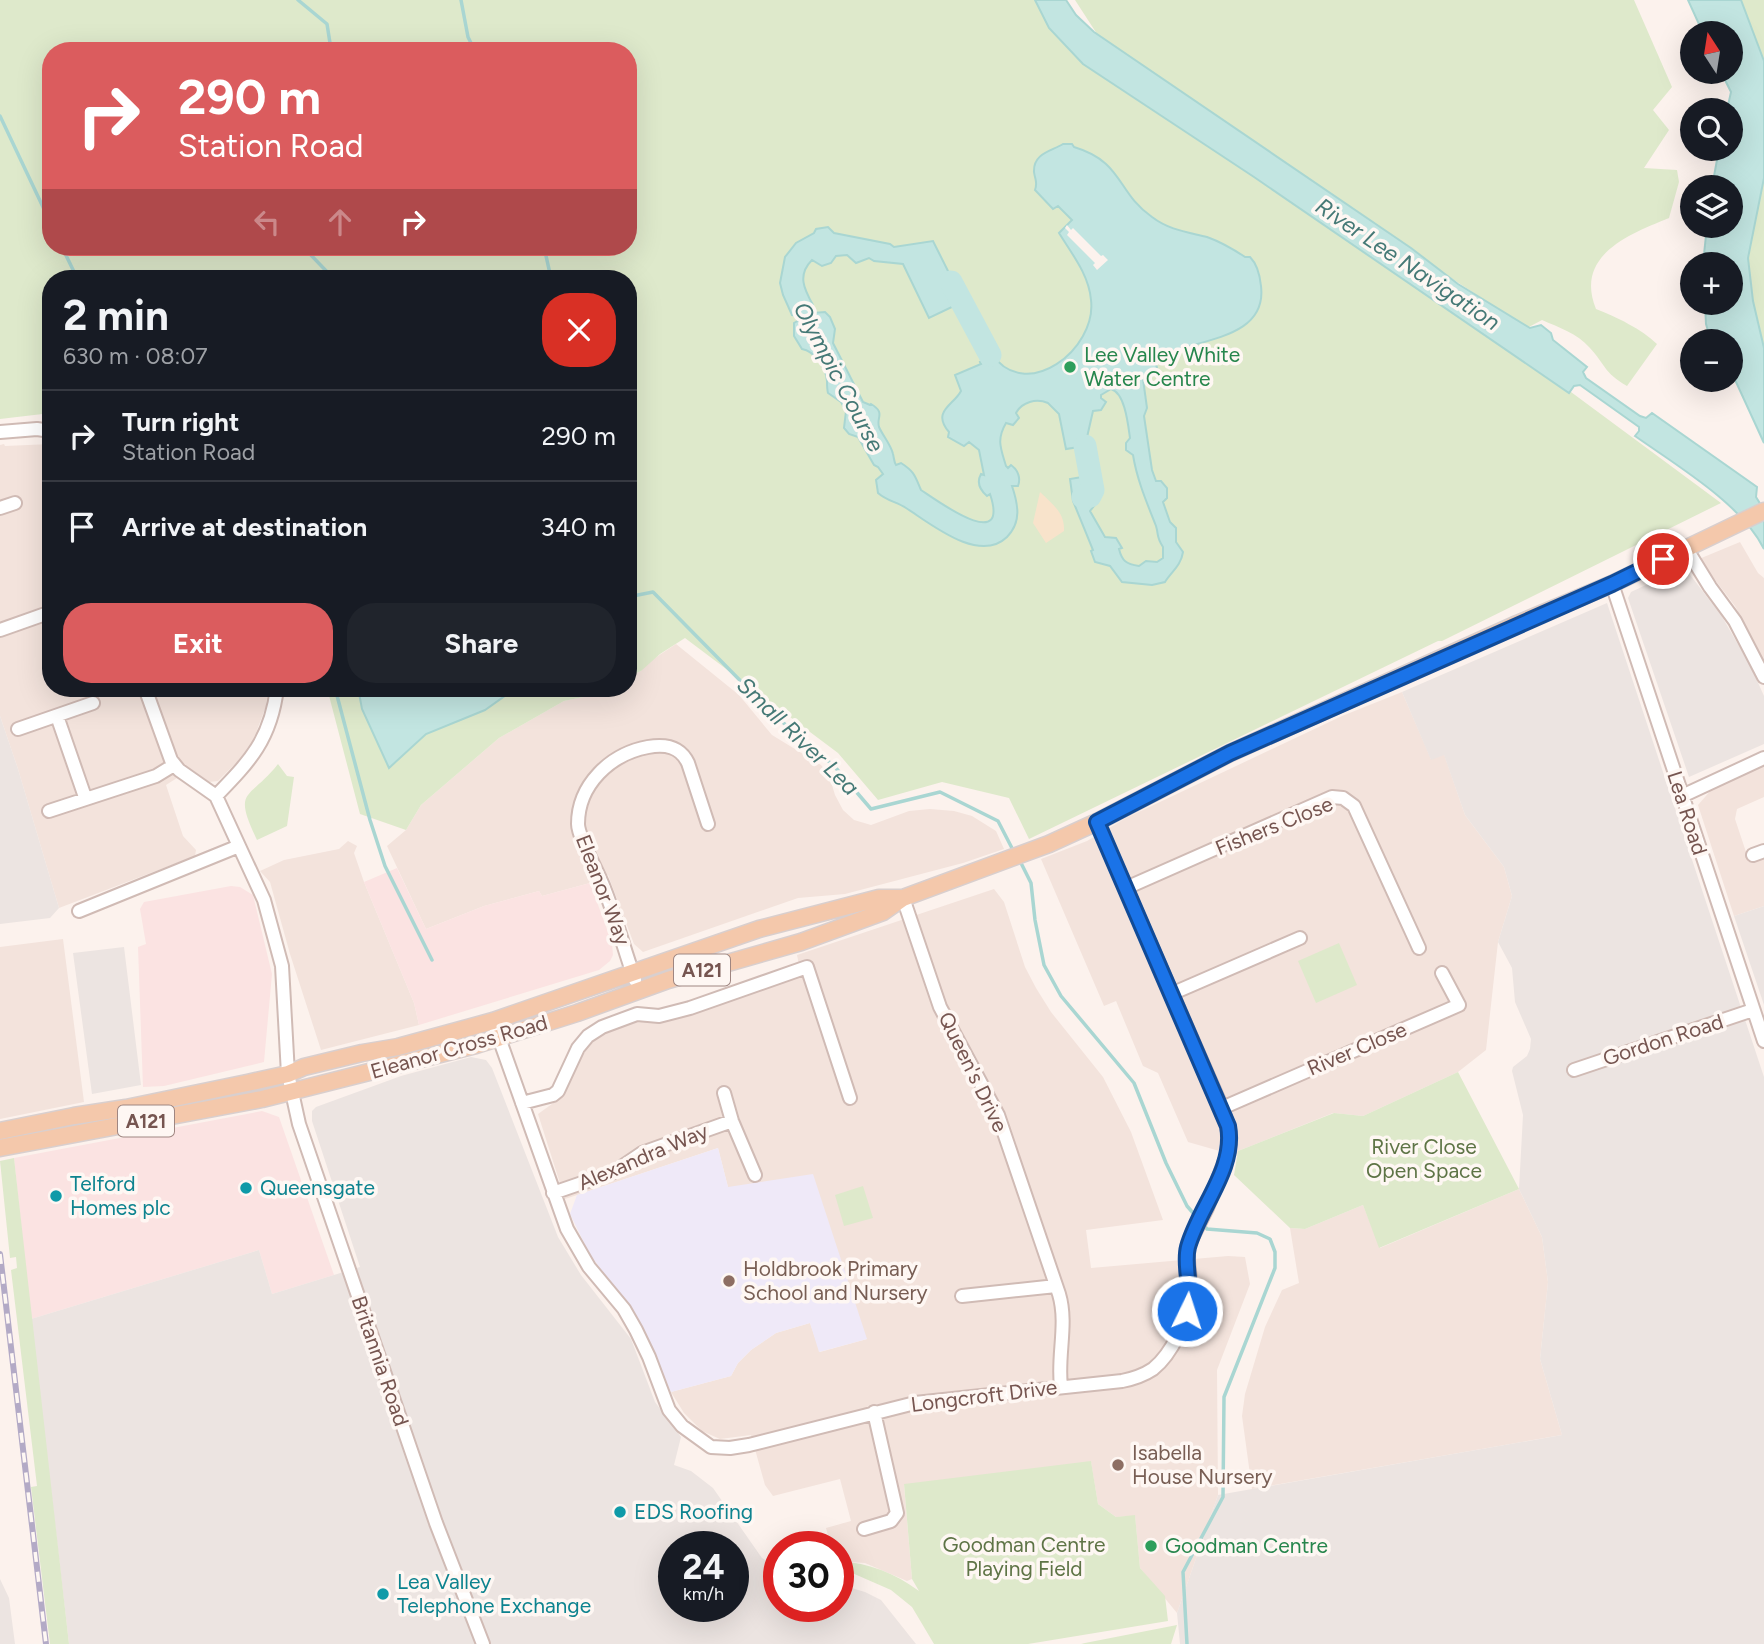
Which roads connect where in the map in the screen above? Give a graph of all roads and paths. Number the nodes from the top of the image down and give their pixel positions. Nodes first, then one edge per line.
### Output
1 (42, 430) edge
2 (0, 432) edge
3 (15, 503) dead end
4 (0, 508) edge
5 (1764, 511) edge
6 (1686, 548) junction
7 (1612, 584) junction
8 (42, 615) edge
9 (0, 630) edge
10 (1764, 677) edge
11 (148, 697) edge
12 (276, 697) edge
13 (93, 703) dead end
14 (57, 716) junction
15 (18, 729) dead end
16 (1764, 758) edge
17 (174, 765) junction
18 (216, 796) junction
19 (1682, 796) junction
20 (85, 797) junction
21 (49, 811) dead end
22 (1097, 822) junction
23 (708, 824) dead end
24 (239, 846) junction
25 (1126, 888) junction
26 (903, 898) junction
27 (79, 911) dead end
28 (1300, 938) dead end
29 (1419, 948) dead end
30 (632, 971) junction
31 (1443, 973) dead end
32 (640, 991) junction
33 (1171, 994) junction
34 (1753, 1010) junction
35 (493, 1021) junction
36 (499, 1039) junction
37 (1764, 1041) edge
38 (1574, 1070) dead end
39 (288, 1073) junction
40 (291, 1092) junction
41 (724, 1093) dead end
42 (850, 1098) dead end
43 (522, 1102) junction
44 (1222, 1108) junction
45 (732, 1121) junction
46 (0, 1130) edge
47 (0, 1148) edge
48 (755, 1175) dead end
49 (553, 1193) junction
50 (1056, 1286) junction
51 (961, 1296) dead end
52 (1061, 1386) junction
53 (874, 1412) junction
54 (864, 1529) dead end
55 (483, 1644) edge

1 - 2 street
3 - 4 street
5 - 6 main road, A121
6 - 7 main road, A121
6 - 10 street
7 - 19 street, Lea Road
7 - 22 main road, A121
8 - 9 street
11 - 17 street
12 - 18 street
13 - 14 street
14 - 15 street
14 - 20 street
16 - 19 street
17 - 18 street
17 - 20 street
18 - 24 street, Britannia Road
19 - 34 street, Lea Road
20 - 21 street
22 - 25 street, Longcroft Drive
22 - 26 main road, Eleanor Cross Road / A121
23 - 30 street, Eleanor Way
24 - 27 street
24 - 39 street, Britannia Road
25 - 29 street, Fishers Close
25 - 33 street, Longcroft Drive
26 - 30 main road, Eleanor Cross Road / A121
26 - 32 main road, Eleanor Cross Road / A121
26 - 50 street, Queen's Drive
28 - 33 street
30 - 32 street
30 - 35 main road, Eleanor Cross Road / A121
31 - 44 street, River Close
32 - 36 main road, Eleanor Cross Road / A121
33 - 44 street, Longcroft Drive
34 - 37 street, Lea Road
34 - 38 street, Gordon Road
35 - 36 street, Longcroft Drive
35 - 39 main road, Eleanor Cross Road / A121
36 - 40 main road, Eleanor Cross Road / A121
36 - 43 street, Longcroft Drive
39 - 40 street, Britannia Road
39 - 46 main road, Eleanor Cross Road / A121
40 - 47 main road, Eleanor Cross Road / A121
40 - 55 street, Britannia Road
41 - 45 street, Alexandra Way
42 - 43 street
43 - 49 street, Longcroft Drive
44 - 52 street, Longcroft Drive
45 - 48 street, Alexandra Way
45 - 49 street, Alexandra Way
49 - 53 street, Longcroft Drive
50 - 51 street
50 - 52 street, Queen's Drive
52 - 53 street, Longcroft Drive
53 - 54 street

